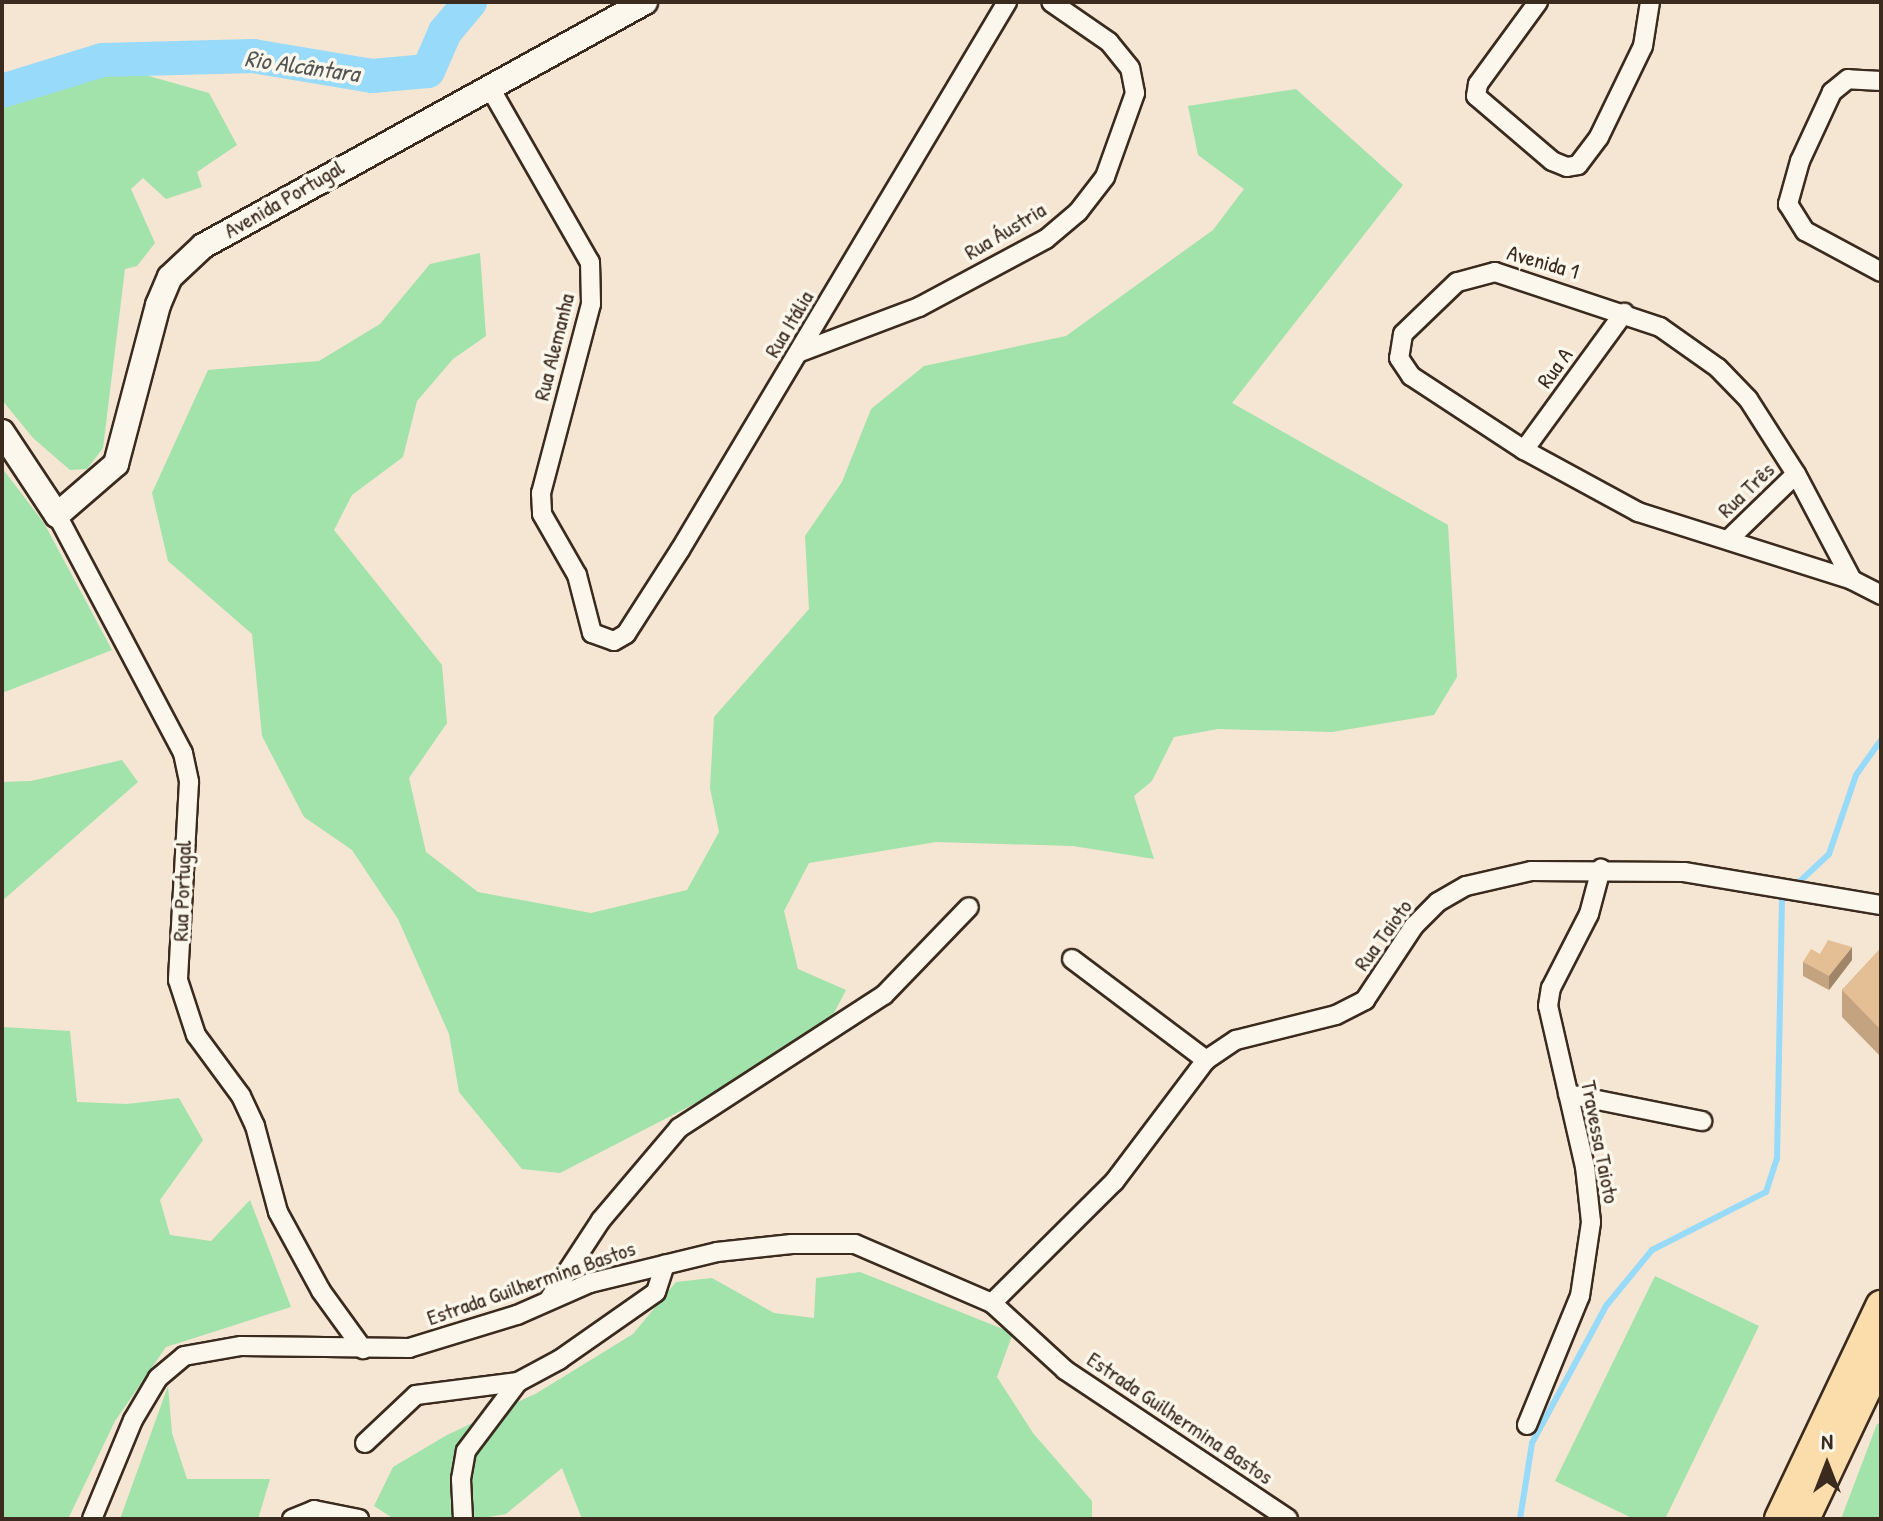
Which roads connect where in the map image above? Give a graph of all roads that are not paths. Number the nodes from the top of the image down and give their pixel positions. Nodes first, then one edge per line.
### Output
1 (645, 2) edge
2 (1007, 2) edge
3 (1051, 2) edge
4 (1538, 2) edge
5 (1650, 2) edge
6 (1881, 81) edge
7 (489, 86) junction
8 (1881, 272) edge
9 (1624, 313) junction
10 (800, 352) junction
11 (2, 432) edge
12 (1524, 450) junction
13 (1796, 474) junction
14 (57, 515) junction
15 (1729, 539) junction
16 (1852, 580) junction
17 (1881, 595) edge
18 (592, 633) joint
19 (1601, 869) junction
20 (1881, 905) edge
21 (969, 907) dead end
22 (1072, 959) dead end
23 (1206, 1060) junction
24 (1568, 1094) junction
25 (1702, 1121) dead end
26 (665, 1264) junction
27 (550, 1298) junction
28 (992, 1303) junction
29 (1881, 1306) edge
30 (363, 1349) junction
31 (1881, 1357) edge
32 (518, 1382) junction
33 (1527, 1425) dead end
34 (365, 1443) dead end
35 (92, 1519) edge
36 (292, 1519) edge
37 (359, 1519) edge
38 (463, 1519) edge
39 (1288, 1519) edge
40 (1780, 1519) edge
41 (1804, 1519) edge

1 - 7 street, Avenida Portugal
2 - 10 street, Rua Itália
3 - 10 street, Rua Áustria
4 - 5 street
6 - 8 street
7 - 14 street, Avenida Portugal
7 - 18 street, Rua Alemanha
9 - 12 street, Rua A
9 - 12 street, Avenida 1
9 - 13 street, Avenida 1
10 - 18 street, Rua Itália
11 - 14 street, Rua Portugal
12 - 15 street, Avenida 1
13 - 15 street, Rua Três
13 - 16 street, Avenida 1
14 - 30 street, Rua Portugal
15 - 16 street, Avenida 1
16 - 17 street, Avenida 1
19 - 20 street, Rua Taioto
19 - 23 street, Rua Taioto
19 - 24 street, Travessa Taioto
21 - 27 street
22 - 23 street
23 - 28 street, Rua Taioto
24 - 25 street
24 - 33 street, Travessa Taioto
26 - 27 street, Estrada Guilhermina Bastos
26 - 28 street, Estrada Guilhermina Bastos
26 - 32 street
27 - 30 street, Estrada Guilhermina Bastos
28 - 39 street, Estrada Guilhermina Bastos
29 - 40 main road
30 - 35 street, Estrada Guilhermina Bastos
31 - 41 main road
32 - 34 street
32 - 38 street
36 - 37 street

